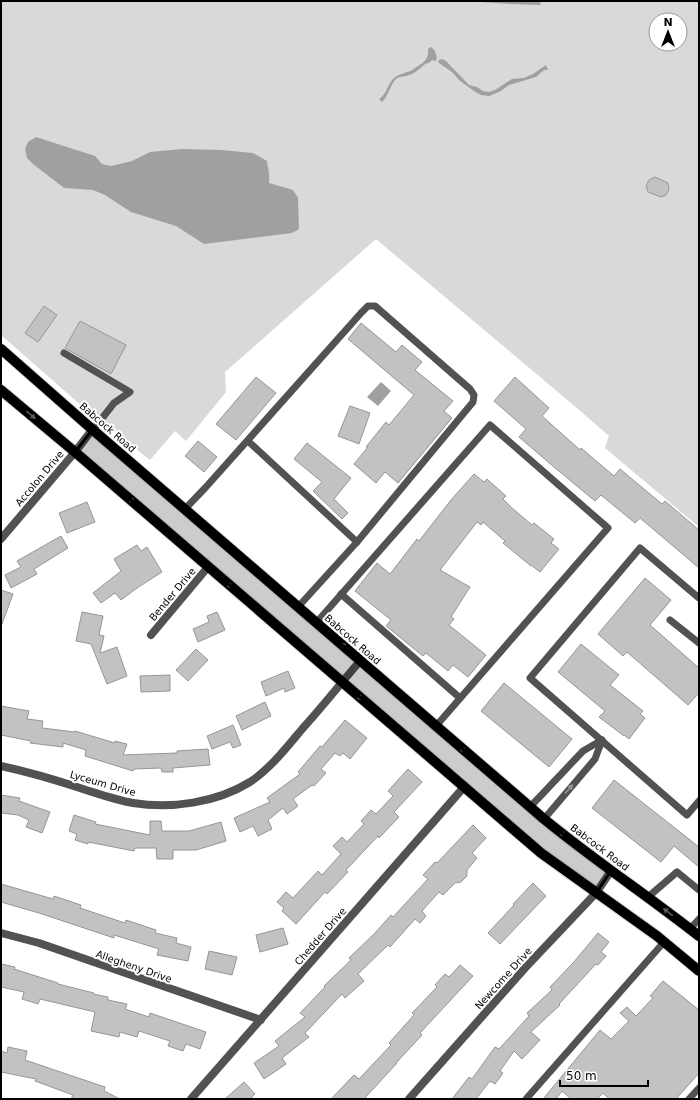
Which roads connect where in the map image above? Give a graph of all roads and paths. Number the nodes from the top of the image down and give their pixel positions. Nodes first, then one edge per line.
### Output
1 (1, 349) edge
2 (64, 353) dead end
3 (1, 390) edge
4 (93, 430) junction
5 (248, 441) junction
6 (75, 452) junction
7 (185, 509) junction
8 (1, 539) edge
9 (357, 542) junction
10 (208, 566) junction
11 (341, 594) junction
12 (699, 598) edge
13 (298, 607) junction
14 (670, 620) dead end
15 (316, 623) junction
16 (151, 635) dead end
17 (699, 643) edge
18 (360, 661) junction
19 (342, 682) junction
20 (460, 698) junction
21 (436, 726) junction
22 (602, 740) junction
23 (1, 766) edge
24 (464, 787) junction
25 (699, 801) edge
26 (530, 807) junction
27 (544, 819) junction
28 (611, 871) junction
29 (699, 890) edge
30 (596, 892) junction
31 (648, 897) junction
32 (699, 919) edge
33 (690, 929) junction
34 (1, 933) edge
35 (699, 936) edge
36 (664, 942) junction
37 (699, 971) edge
38 (260, 1020) junction
39 (699, 1088) edge
40 (191, 1099) edge
41 (409, 1099) edge
42 (526, 1099) edge
43 (689, 1099) edge

1 - 4 main road, Babcock Road
2 - 4 lane
3 -> 6 main road
4 - 6 street, Accolon Drive
4 - 7 main road, Babcock Road
5 - 7 lane
5 - 9 lane
5 - 9 lane
6 - 8 street, Accolon Drive
6 -> 10 main road
7 - 13 main road, Babcock Road
9 - 13 lane
10 - 16 street, Bender Drive
10 -> 19 main road
11 - 15 lane
11 - 20 lane
11 - 20 lane
12 - 22 lane
13 - 15 main road, Babcock Road
14 - 17 lane
18 -> 15 main road, Babcock Road
18 - 19 street, Lyceum Drive
18 - 21 main road, Babcock Road
19 - 23 street, Lyceum Drive
19 -> 24 main road
20 - 21 lane
26 -> 21 main road, Babcock Road
22 - 25 lane
22 - 26 lane
27 -> 22 lane
24 - 30 main road
24 - 38 street, Chedder Drive
26 - 27 main road, Babcock Road
28 -> 27 main road, Babcock Road
28 - 30 street, Newcome Drive
28 - 31 main road, Babcock Road
29 - 31 lane
30 - 36 main road
30 - 41 street, Newcome Drive
33 -> 31 main road, Babcock Road
32 - 33 lane
33 - 35 main road, Babcock Road
34 - 38 street, Allegheny Drive
36 - 37 main road
36 - 42 lane
38 - 40 street, Chedder Drive
39 - 43 lane

